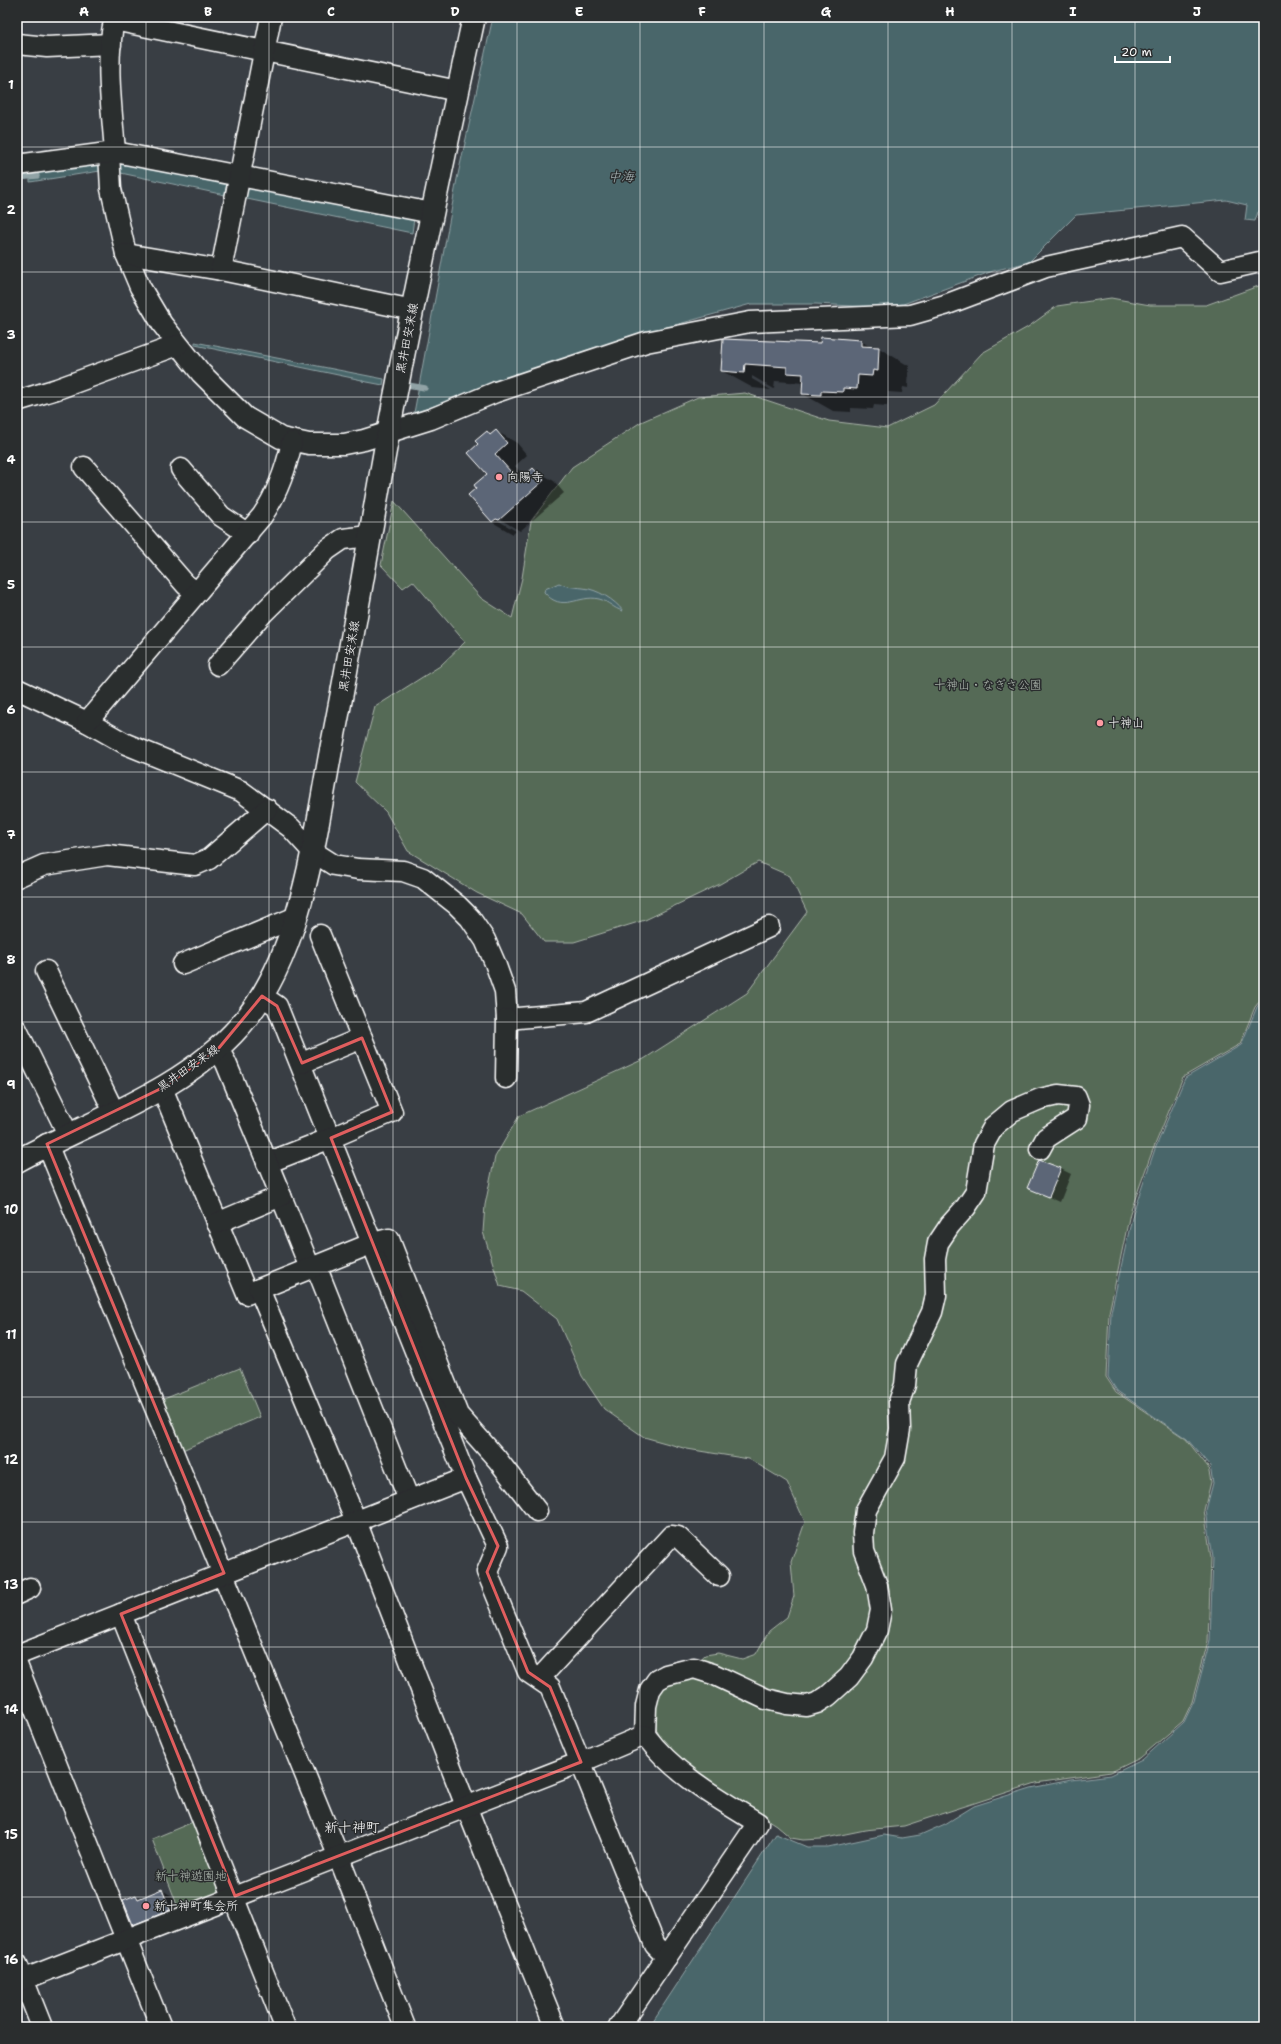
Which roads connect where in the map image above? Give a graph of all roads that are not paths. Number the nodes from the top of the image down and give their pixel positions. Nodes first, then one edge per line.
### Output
1 (272, 17) edge
2 (474, 17) edge
3 (114, 19) edge
4 (17, 44) edge
5 (110, 44) junction
6 (265, 51) junction
7 (458, 91) junction
8 (111, 160) junction
9 (17, 165) edge
10 (240, 178) junction
11 (432, 213) junction
12 (126, 254) junction
13 (1264, 260) edge
14 (221, 270) junction
15 (413, 310) junction
16 (178, 345) junction
17 (17, 400) edge
18 (388, 432) junction
19 (292, 442) junction
20 (84, 467) dead end
21 (181, 469) dead end
22 (248, 534) junction
23 (370, 536) junction
24 (197, 592) junction
25 (218, 665) dead end
26 (17, 689) edge
27 (87, 722) junction
28 (267, 809) junction
29 (312, 851) junction
30 (17, 877) edge
31 (296, 917) junction
32 (769, 927) dead end
33 (320, 935) dead end
34 (183, 964) dead end
35 (46, 971) dead end
36 (262, 996) junction
37 (507, 1019) junction
38 (17, 1030) edge
39 (362, 1038) junction
40 (218, 1049) junction
41 (302, 1063) junction
42 (506, 1078) dead end
43 (162, 1088) junction
44 (114, 1112) junction
45 (68, 1134) junction
46 (331, 1138) junction
47 (48, 1144) junction
48 (1040, 1149) dead end
49 (17, 1161) edge
50 (267, 1163) junction
51 (281, 1196) junction
52 (217, 1223) junction
53 (373, 1243) junction
54 (313, 1267) junction
55 (260, 1289) junction
56 (466, 1478) junction
57 (409, 1500) junction
58 (537, 1511) dead end
59 (356, 1521) junction
60 (224, 1573) junction
61 (719, 1576) dead end
62 (121, 1614) junction
63 (17, 1655) edge
64 (17, 1665) edge
65 (539, 1678) junction
66 (645, 1735) junction
67 (581, 1762) junction
68 (466, 1806) junction
69 (338, 1855) junction
70 (235, 1896) junction
71 (127, 1939) junction
72 (667, 1957) junction
73 (19, 1976) edge
74 (42, 2027) edge
75 (161, 2027) edge
76 (285, 2027) edge
77 (405, 2027) edge
78 (556, 2027) edge
79 (619, 2027) edge

1 - 6 street
2 - 7 main road, 黒井田安来線
3 - 5 street
3 - 6 street
4 - 5 street
5 - 8 street
6 - 7 street
6 - 10 street
7 - 11 main road, 黒井田安来線
8 - 9 street
8 - 10 street
8 - 12 street
10 - 11 street
10 - 14 street
11 - 15 main road, 黒井田安来線
12 - 14 street
12 - 16 street
13 - 18 street
14 - 15 street
15 - 18 main road, 黒井田安来線
16 - 17 street
16 - 19 street
18 - 19 street
18 - 23 main road, 黒井田安来線
19 - 22 street
20 - 24 street
21 - 22 street
22 - 24 street
23 - 25 street
23 - 29 main road, 黒井田安来線
24 - 27 street
26 - 27 street
27 - 28 street
28 - 29 street
28 - 30 street
29 - 31 main road, 黒井田安来線
29 - 37 street
31 - 34 street
31 - 36 main road, 黒井田安来線
32 - 37 street
33 - 39 street
35 - 44 street
36 - 40 main road, 黒井田安来線
36 - 41 street
37 - 42 street
38 - 45 street
39 - 41 street
39 - 46 street
40 - 43 main road, 黒井田安来線
40 - 50 street
41 - 46 street
43 - 44 main road, 黒井田安来線
43 - 52 street
44 - 45 main road, 黒井田安来線
45 - 47 main road, 黒井田安来線
46 - 50 street
46 - 53 street
47 - 49 main road, 黒井田安来線
47 - 60 street
48 - 66 street
50 - 51 street
51 - 52 street
51 - 54 street
52 - 55 street
53 - 54 street
53 - 56 street
53 - 58 street
54 - 55 street
54 - 57 street
55 - 59 street
56 - 57 street
56 - 65 street
57 - 59 street
59 - 60 street
59 - 68 street
60 - 62 street
60 - 69 street
61 - 65 street
62 - 63 street
62 - 70 street
64 - 71 street
65 - 67 street
66 - 67 street
66 - 72 street
67 - 68 street
67 - 72 street
68 - 69 street
68 - 78 street
69 - 70 street
69 - 77 street
70 - 71 street
70 - 76 street
71 - 73 street
71 - 75 street
72 - 79 street
73 - 74 street

